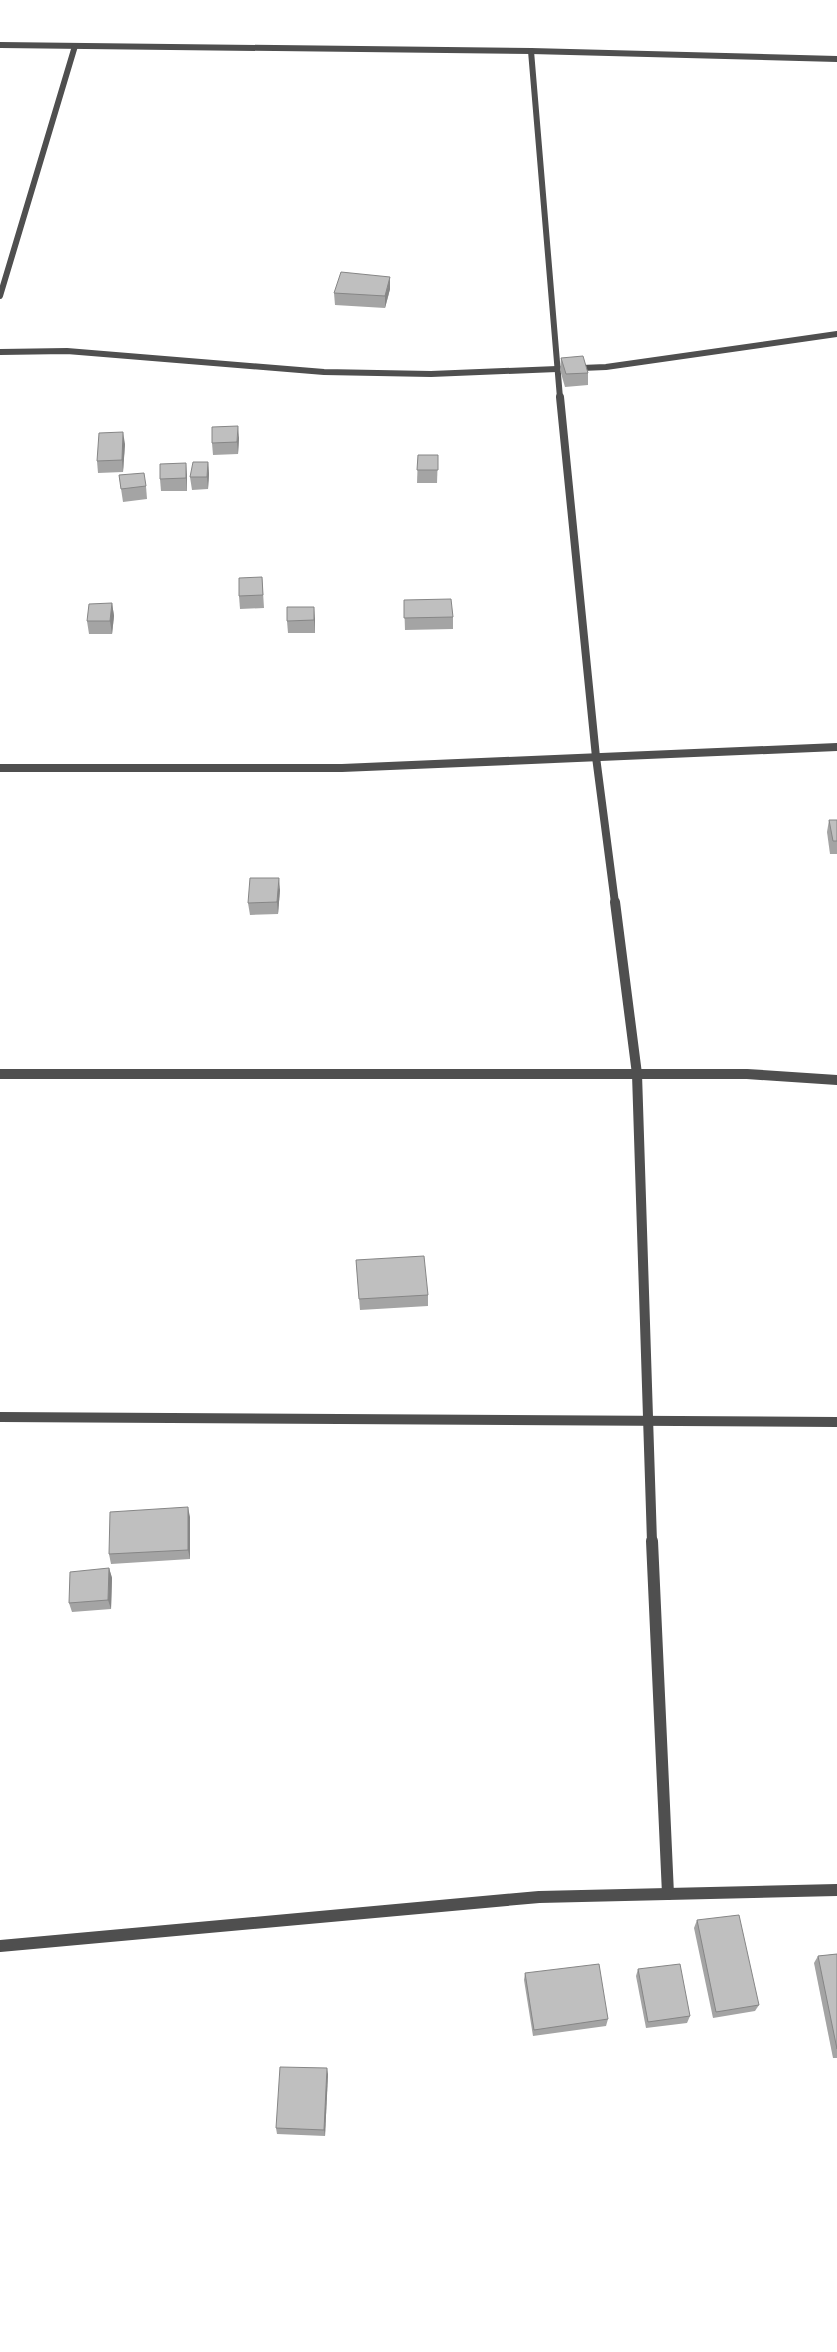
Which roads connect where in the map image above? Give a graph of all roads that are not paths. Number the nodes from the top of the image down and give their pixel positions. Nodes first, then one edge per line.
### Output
1 (0, 46) edge
2 (75, 46) junction
3 (531, 51) junction
4 (837, 59) edge
5 (0, 296) edge
6 (837, 334) edge
7 (0, 352) edge
8 (558, 370) junction
9 (837, 747) edge
10 (596, 757) junction
11 (0, 768) edge
12 (0, 1074) edge
13 (637, 1074) junction
14 (837, 1080) edge
15 (0, 1417) edge
16 (647, 1420) junction
17 (837, 1422) edge
18 (837, 1890) edge
19 (668, 1894) junction
20 (0, 1946) edge

1 - 2 street
2 - 3 street
2 - 5 street
3 - 4 street
3 - 8 street
6 - 8 street
7 - 8 street
8 - 10 street
9 - 10 street
10 - 11 street
10 - 13 street
12 - 13 street
13 - 14 street
13 - 16 street
15 - 16 street
16 - 17 street
16 - 19 street
18 - 19 street
19 - 20 street

